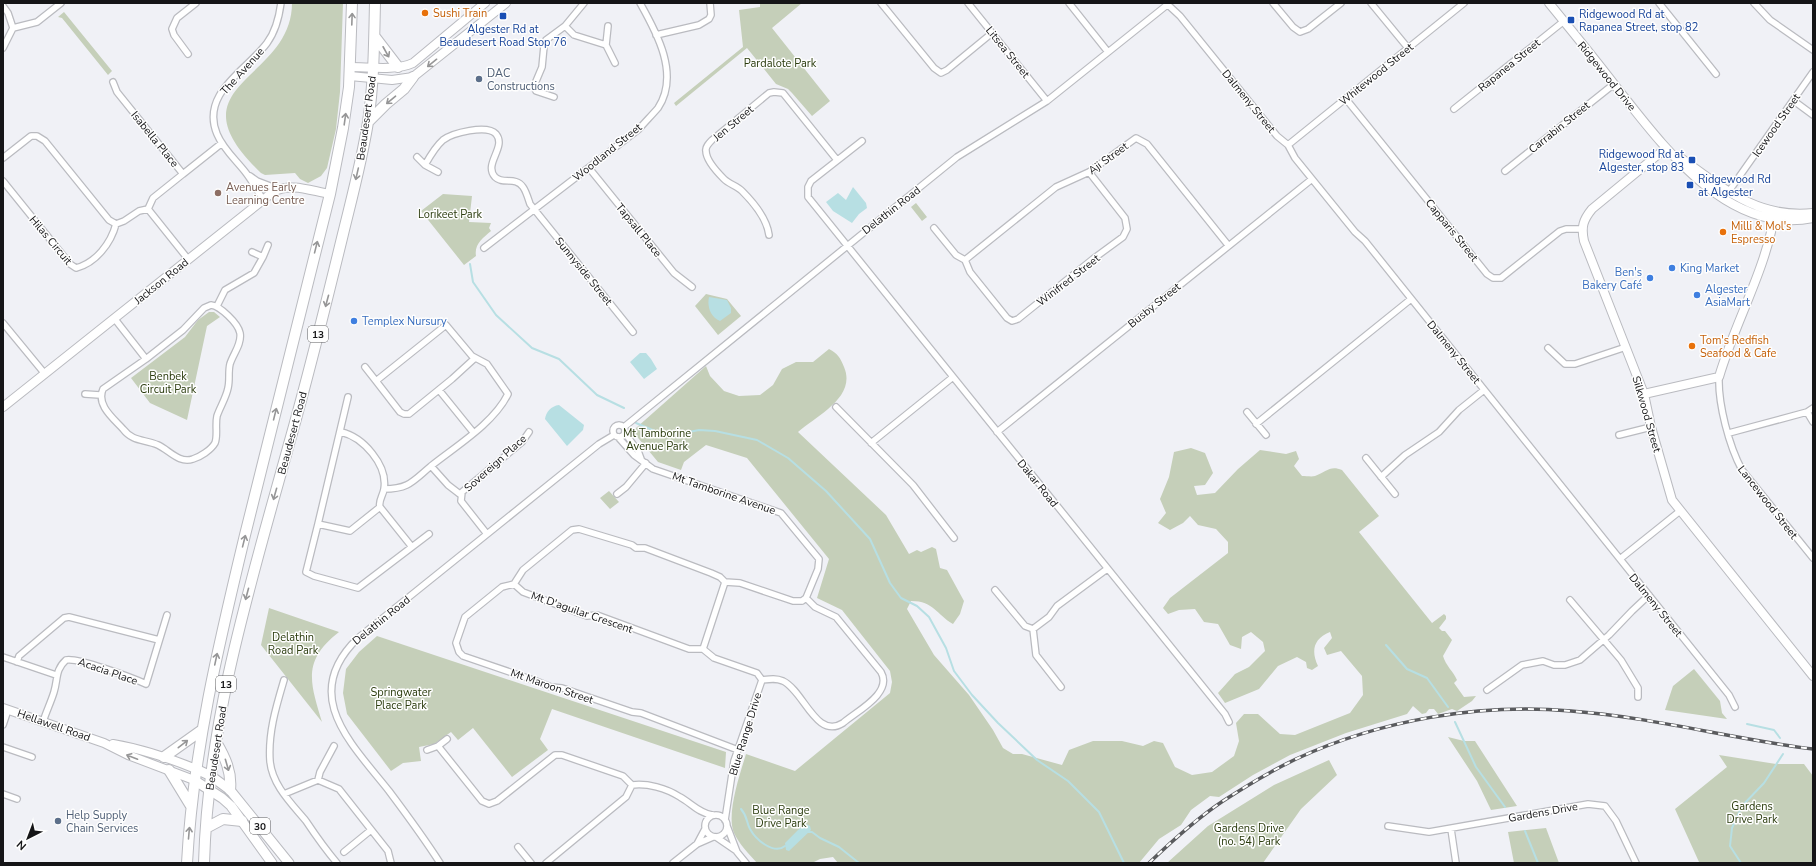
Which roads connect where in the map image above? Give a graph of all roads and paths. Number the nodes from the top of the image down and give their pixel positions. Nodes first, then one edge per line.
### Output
1 (61, 3) edge
2 (196, 3) edge
3 (281, 3) edge
4 (352, 3) edge
5 (375, 3) edge
6 (485, 3) edge
7 (506, 3) edge
8 (584, 3) edge
9 (640, 3) edge
10 (710, 3) edge
11 (881, 3) edge
12 (968, 3) edge
13 (1069, 3) edge
14 (1273, 3) edge
15 (1341, 3) edge
16 (1371, 3) edge
17 (1464, 3) edge
18 (1549, 3) edge
19 (1659, 3) edge
20 (1754, 3) edge
21 (1166, 4) edge
22 (3, 6) edge
23 (1564, 21) junction
24 (565, 26) junction
25 (608, 26) dead end
26 (13, 28) junction
27 (992, 33) junction
28 (656, 35) junction
29 (374, 37) junction
30 (606, 45) junction
31 (3, 48) edge
32 (1408, 48) junction
33 (1813, 50) edge
34 (1108, 52) junction
35 (188, 54) dead end
36 (615, 63) dead end
37 (398, 67) junction
38 (374, 68) junction
39 (350, 72) junction
40 (1813, 72) edge
41 (1716, 74) dead end
42 (413, 77) junction
43 (373, 78) junction
44 (113, 82) dead end
45 (1614, 84) junction
46 (554, 97) dead end
47 (1346, 99) junction
48 (1047, 101) junction
49 (1794, 102) junction
50 (1454, 109) dead end
51 (1813, 115) edge
52 (368, 122) junction
53 (862, 141) dead end
54 (222, 143) junction
55 (1288, 145) junction
56 (1666, 148) junction
57 (418, 157) dead end
58 (3, 158) edge
59 (837, 160) junction
60 (426, 165) junction
61 (589, 168) junction
62 (1504, 171) dead end
63 (438, 172) dead end
64 (1089, 172) junction
65 (183, 174) junction
66 (248, 175) junction
67 (1312, 179) junction
68 (3, 181) edge
69 (278, 189) junction
70 (330, 194) junction
71 (1727, 195) junction
72 (263, 200) junction
73 (148, 209) junction
74 (535, 210) junction
75 (1813, 213) edge
76 (1774, 216) junction
77 (1813, 218) edge
78 (116, 224) junction
79 (934, 228) dead end
80 (1581, 229) junction
81 (770, 235) dead end
82 (847, 245) junction
83 (1228, 245) junction
84 (268, 246) dead end
85 (484, 248) dead end
86 (252, 252) dead end
87 (263, 257) junction
88 (188, 259) junction
89 (965, 260) junction
90 (692, 287) dead end
91 (1411, 299) junction
92 (217, 306) junction
93 (114, 318) junction
94 (3, 323) edge
95 (633, 332) dead end
96 (1626, 347) junction
97 (1548, 348) dead end
98 (475, 358) junction
99 (146, 359) junction
100 (365, 367) dead end
101 (45, 374) junction
102 (953, 377) junction
103 (1719, 378) junction
104 (376, 381) junction
105 (439, 390) junction
106 (1484, 390) junction
107 (85, 394) dead end
108 (1644, 394) junction
109 (100, 395) junction
110 (348, 397) dead end
111 (3, 407) edge
112 (836, 407) dead end
113 (1813, 408) edge
114 (1247, 412) dead end
115 (1804, 412) junction
116 (1813, 422) edge
117 (1256, 424) junction
118 (624, 427) junction
119 (1651, 427) junction
120 (341, 432) junction
121 (473, 432) junction
122 (529, 432) dead end
123 (997, 432) junction
124 (625, 433) junction
125 (1729, 433) junction
126 (1266, 435) dead end
127 (1619, 435) dead end
128 (616, 436) junction
129 (871, 443) junction
130 (1366, 458) dead end
131 (641, 459) junction
132 (646, 463) junction
133 (431, 466) junction
134 (1381, 477) junction
135 (384, 489) junction
136 (617, 494) dead end
137 (1395, 494) dead end
138 (460, 495) junction
139 (380, 507) junction
140 (1680, 511) junction
141 (318, 524) junction
142 (429, 534) dead end
143 (487, 534) junction
144 (954, 538) dead end
145 (412, 547) junction
146 (1813, 558) edge
147 (1620, 559) junction
148 (1106, 569) junction
149 (725, 582) junction
150 (514, 584) junction
151 (995, 590) dead end
152 (1649, 596) junction
153 (806, 598) junction
154 (1570, 600) dead end
155 (167, 615) dead end
156 (1032, 629) junction
157 (159, 640) junction
158 (1604, 640) junction
159 (703, 649) junction
160 (3, 657) edge
161 (17, 662) junction
162 (56, 675) junction
163 (1813, 676) edge
164 (284, 680) dead end
165 (762, 680) junction
166 (1061, 687) dead end
167 (1487, 690) dead end
168 (1638, 697) dead end
169 (1734, 707) dead end
170 (6, 709) edge
171 (43, 722) junction
172 (1229, 722) dead end
173 (3, 725) edge
174 (202, 730) junction
175 (447, 739) dead end
176 (216, 742) junction
177 (104, 743) junction
178 (334, 746) dead end
179 (438, 746) junction
180 (3, 747) edge
181 (427, 750) dead end
182 (738, 750) junction
183 (32, 757) dead end
184 (164, 757) junction
185 (196, 769) junction
186 (169, 770) junction
187 (211, 776) junction
188 (194, 780) junction
189 (318, 780) junction
190 (632, 785) junction
191 (209, 789) junction
192 (230, 790) junction
193 (3, 794) edge
194 (284, 794) junction
195 (17, 799) dead end
196 (726, 804) junction
197 (192, 806) junction
198 (694, 807) junction
199 (715, 815) junction
200 (242, 821) junction
201 (726, 823) junction
202 (705, 826) junction
203 (1388, 826) dead end
204 (206, 828) junction
205 (1451, 829) junction
206 (371, 830) junction
207 (714, 837) junction
208 (697, 844) junction
209 (518, 847) dead end
210 (344, 852) dead end
211 (737, 852) junction
212 (187, 863) edge
213 (204, 863) edge
214 (272, 863) edge
215 (289, 863) edge
216 (337, 863) edge
217 (391, 863) edge
218 (440, 863) edge
219 (531, 863) edge
220 (546, 863) edge
221 (673, 863) edge
222 (746, 863) edge
223 (1456, 863) edge
224 (1636, 863) edge

1 - 26 street
2 - 35 street
3 - 54 street, The Avenue
39 -> 4 highway, Beaudesert Road / 13
5 - 29 highway, Beaudesert Road / 13
6 - 37 street
7 -> 42 street
8 - 24 street
9 - 28 street, Woodland Street
10 - 28 street
11 - 27 street
12 - 27 street, Litsea Street
13 - 34 street
14 - 15 street
16 - 32 street
17 - 32 street, Whitewood Street
18 - 23 street, Ridgewood Drive
19 - 41 street
20 - 33 street
21 - 34 street, Delathin Road
21 - 55 street, Dalmeny Street
22 - 26 street
23 - 45 street, Ridgewood Drive
23 - 50 street, Rapanea Street
24 - 30 street
24 - 46 street
25 - 30 street
26 - 31 street
27 - 48 street, Litsea Street
28 - 61 street, Woodland Street
29 -> 37 highway
29 - 38 highway, Beaudesert Road / 13
30 - 36 street
32 - 47 street, Whitewood Street
34 - 48 street, Delathin Road
37 - 38 street
38 - 39 street
38 - 43 highway, Beaudesert Road / 13
39 - 43 street
70 -> 39 highway, Beaudesert Road / 13
40 - 49 street, Icewood Street
42 - 43 street
42 -> 52 highway
43 - 52 highway, Beaudesert Road / 13
44 - 65 street, Isabella Place
45 - 56 street, Ridgewood Drive
45 - 62 street, Carrabin Street
47 - 55 street, Whitewood Street
47 - 80 street, Capparis Street
48 - 82 street, Delathin Road
49 - 51 street
49 - 71 street, Icewood Street
52 -> 176 highway, Beaudesert Road / 13
53 - 59 street
54 - 65 street, Isabella Place
54 - 66 street, The Avenue
55 - 67 street, Dalmeny Street
56 - 71 street, Ridgewood Drive
56 - 80 street
57 - 60 street
58 - 78 street
59 - 81 street, Jen Street
59 - 82 street, Dakar Road
60 - 63 street
60 - 74 street, Sunnyside Street
61 - 74 street, Woodland Street
61 - 90 street, Tapsall Place
64 - 83 street, Aji Street
64 - 89 street, Aji Street
64 - 89 street, Winifred Street
65 - 73 street
66 - 69 street
66 - 72 street, The Avenue
67 - 83 street, Busby Street
67 - 91 street, Dalmeny Street
68 - 78 street, Hilas Circuit
69 - 70 street
69 - 72 street, Jackson Road
174 -> 70 highway, Beaudesert Road / 13
71 - 76 street, Ridgewood Drive
72 - 88 street, Jackson Road
73 - 78 street
73 - 88 street
74 - 85 street, Woodland Street
74 - 95 street, Sunnyside Street
75 - 76 street, Ridgewood Drive
76 - 77 street, Ridgewood Drive
76 - 103 street, Lancewood Street
79 - 89 street
80 - 96 street, Silkwood Street
82 - 102 street, Dakar Road
82 - 118 street, Delathin Road
83 - 123 street, Busby Street
84 - 87 street
86 - 87 street
87 - 92 street
88 - 93 street, Jackson Road
91 - 106 street, Dalmeny Street
91 - 117 street
92 - 99 street
92 - 109 street
93 - 99 street
93 - 101 street, Jackson Road
94 - 101 street
96 - 97 street
96 - 108 street, Silkwood Street
98 - 104 street
98 - 105 street
98 - 121 street
99 - 109 street
100 - 104 street
101 - 111 street, Jackson Road
102 - 123 street, Dakar Road
102 - 129 street
103 - 108 street
103 - 125 street, Lancewood Street
104 - 105 street
105 - 121 street
106 - 134 street
106 - 147 street, Dalmeny Street
107 - 109 street
108 - 119 street, Silkwood Street
110 - 120 street
112 - 129 street
113 - 115 street
114 - 117 street
115 - 116 street
115 - 125 street
117 - 126 street
118 - 124 street
118 - 128 street
119 - 127 street
119 - 140 street, Silkwood Street
120 - 135 street
120 - 141 street
121 - 133 street
122 - 138 street, Sovereign Place
123 - 148 street, Dakar Road
124 - 128 street
124 - 131 street
125 - 146 street, Lancewood Street
128 - 131 street, Mt Tamborine Avenue
128 - 143 street, Delathin Road
129 - 144 street
130 - 134 street
131 - 132 street, Mt Tamborine Avenue
132 - 136 street
132 - 153 street, Mt Tamborine Avenue
133 - 135 street
133 - 138 street
134 - 137 street
135 - 139 street
138 - 143 street, Sovereign Place
139 - 141 street
139 - 145 street
140 - 147 street
140 - 163 street, Silkwood Street
141 - 145 street
142 - 145 street
143 - 218 street, Delathin Road
147 - 152 street, Dalmeny Street
148 - 156 street
148 - 172 street, Dakar Road
149 - 150 street
149 - 153 street
149 - 159 street
150 - 159 street, Mt D'aguilar Crescent
150 - 182 street, Mt Maroon Street
151 - 156 street
152 - 158 street
152 - 169 street, Dalmeny Street
153 - 165 street
154 - 158 street
155 - 157 street
156 - 166 street
157 - 161 street
157 - 162 street, Acacia Place
158 - 167 street
158 - 168 street
159 - 165 street
160 - 161 street
161 - 162 street
162 - 171 street, Acacia Place
164 - 194 street
165 - 182 street, Blue Range Drive
170 - 171 street, Hellawell Road
170 - 173 street
171 - 177 street, Hellawell Road
184 -> 174 highway
174 - 185 highway, Beaudesert Road / 13
175 - 179 street
176 - 187 highway, Beaudesert Road / 13
176 -> 192 highway
177 - 184 street, Hellawell Road
186 -> 177 street, Hellawell Road
178 - 189 street
179 - 181 street
179 - 190 street
180 - 183 street
182 - 196 street, Blue Range Drive
184 - 185 street, Hellawell Road
185 - 187 main road
185 - 188 highway, Beaudesert Road / 13
186 - 188 street, Hellawell Road
186 - 197 highway
187 - 191 highway, Beaudesert Road / 13
187 - 192 main road
188 - 191 main road, 30
188 - 197 highway, Beaudesert Road / 13
189 - 194 street
189 - 206 street
190 - 198 street
190 - 220 street
191 - 200 main road, 30
191 - 204 highway, Beaudesert Road / 13
192 - 215 main road, 30
193 - 195 street
194 - 216 street
196 - 199 street
196 - 201 street, Blue Range Drive
212 -> 197 highway, Beaudesert Road / 13
198 - 199 street
198 - 202 street
199 - 201 street
199 - 202 street
200 - 204 highway
200 - 214 main road, 30
201 - 207 street
201 - 211 street
202 - 207 street
202 - 208 street
203 - 205 street
204 - 213 highway, Beaudesert Road / 13
205 - 223 street
205 - 224 street, Gardens Drive
206 - 210 street
206 - 217 street
207 - 208 street
207 - 211 street
208 - 221 street
209 - 219 street
211 - 222 street

